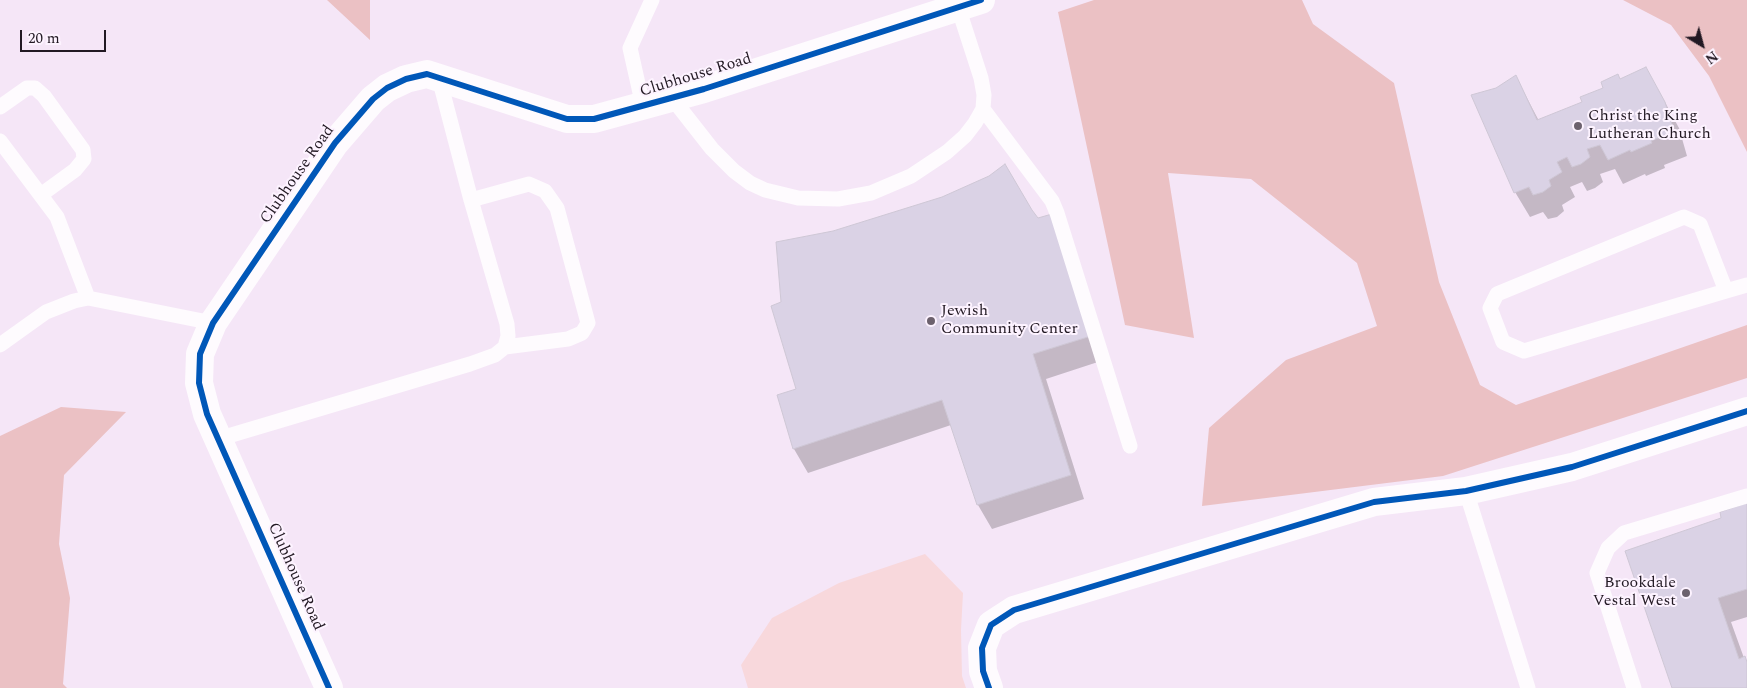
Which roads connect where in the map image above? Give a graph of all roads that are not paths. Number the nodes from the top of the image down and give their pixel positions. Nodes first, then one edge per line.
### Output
1 (652, 0) edge
2 (969, 4) edge
3 (439, 78) junction
4 (672, 98) junction
5 (643, 106) junction
6 (0, 107) edge
7 (983, 109) junction
8 (0, 141) edge
9 (42, 194) junction
10 (471, 200) junction
11 (1747, 285) edge
12 (1726, 291) junction
13 (88, 298) junction
14 (213, 323) junction
15 (0, 345) edge
16 (505, 347) junction
17 (1747, 411) edge
18 (218, 439) junction
19 (1130, 446) dead end
20 (1466, 491) junction
21 (1747, 496) edge
22 (329, 688) edge
23 (989, 688) edge
24 (1528, 688) edge
25 (1634, 688) edge

1 - 5 lane
2 - 4 street, Clubhouse Road
2 - 7 lane
3 - 5 street, Clubhouse Road
3 - 10 lane
3 - 14 street, Clubhouse Road
4 - 5 street, Clubhouse Road
4 - 7 lane
6 - 9 lane
7 - 19 lane
8 - 9 lane
9 - 13 lane
10 - 16 lane
10 - 16 lane
11 - 12 lane
12 - 12 lane
13 - 14 lane
13 - 15 lane
14 - 18 street, Clubhouse Road
16 - 18 lane
17 - 20 street
18 - 22 street, Clubhouse Road
20 - 23 street
20 - 24 lane
21 - 25 lane

